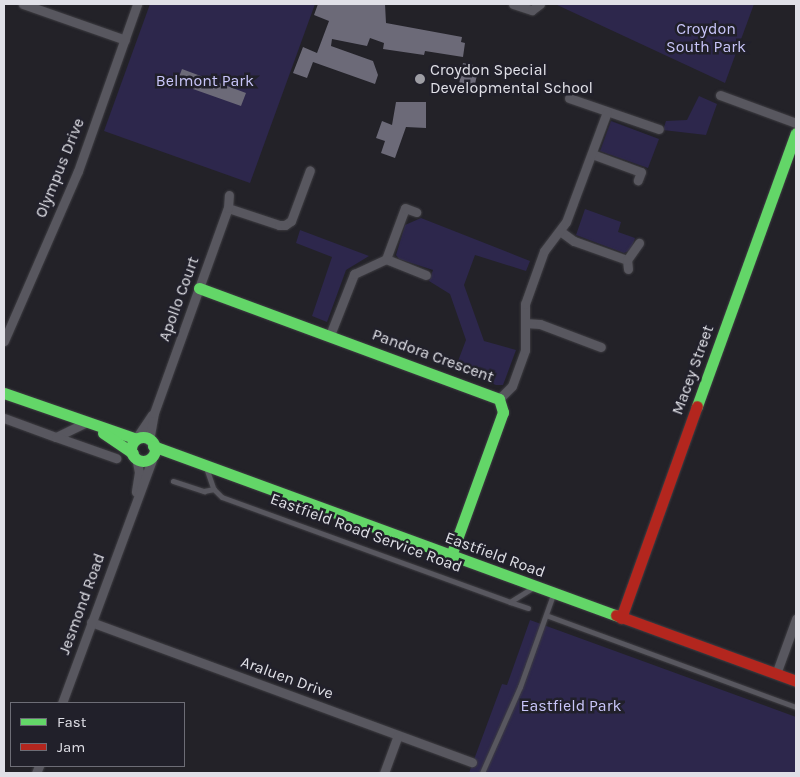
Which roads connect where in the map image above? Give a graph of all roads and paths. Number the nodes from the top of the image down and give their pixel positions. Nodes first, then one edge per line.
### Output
1 (23, 4) edge
2 (137, 4) edge
3 (513, 4) edge
4 (538, 6) edge
5 (125, 40) junction
6 (720, 95) dead end
7 (569, 98) dead end
8 (607, 112) junction
9 (796, 123) edge
10 (659, 129) dead end
11 (796, 133) edge
12 (592, 154) junction
13 (310, 170) dead end
14 (638, 180) dead end
15 (229, 195) dead end
16 (228, 208) junction
17 (416, 212) dead end
18 (560, 231) junction
19 (639, 242) dead end
20 (386, 259) junction
21 (426, 276) dead end
22 (198, 288) junction
23 (525, 323) junction
24 (330, 335) junction
25 (4, 341) edge
26 (601, 346) dead end
27 (4, 394) edge
28 (500, 399) junction
29 (154, 413) junction
30 (4, 418) edge
31 (86, 423) junction
32 (56, 437) junction
33 (136, 437) junction
34 (151, 443) junction
35 (134, 455) junction
36 (116, 458) dead end
37 (182, 459) junction
38 (152, 460) junction
39 (206, 467) junction
40 (173, 481) dead end
41 (214, 489) junction
42 (130, 514) junction
43 (451, 556) junction
44 (536, 587) junction
45 (553, 593) junction
46 (510, 602) junction
47 (528, 608) dead end
48 (546, 615) junction
49 (621, 618) junction
50 (796, 619) edge
51 (92, 622) junction
52 (776, 674) junction
53 (796, 681) edge
54 (62, 702) edge
55 (796, 707) edge
56 (398, 735) junction
57 (472, 762) dead end
58 (384, 773) edge
59 (482, 773) edge

1 - 5 street
2 - 5 street, Olympus Drive
3 - 4 street
5 - 25 street, Olympus Drive
6 - 9 street
7 - 8 street
8 - 10 street
8 - 12 street
11 - 49 street, Macey Street
12 - 14 street
12 - 18 street
13 - 16 street
15 - 16 street, Apollo Court
16 - 22 street, Apollo Court
17 - 20 street
18 - 19 street
18 - 23 street
20 - 21 street
20 - 24 street
22 - 24 street, Pandora Crescent
22 - 29 street, Apollo Court
23 - 26 street
23 - 28 street
24 - 28 street, Pandora Crescent
27 - 31 street
28 - 43 street, Pandora Crescent
29 - 33 street, Apollo Court
29 - 34 street, Apollo Court
30 - 32 street
31 - 32 street
31 - 33 street
31 - 35 street
32 - 36 street
33 - 34 street, Eastfield Road
33 - 35 street
34 - 37 street, Eastfield Road
34 - 38 street
35 - 38 street, Eastfield Road
35 - 42 street, Jesmond Road
37 - 38 street, Eastfield Road
37 - 39 street, Eastfield Road
38 - 42 street, Jesmond Road
39 - 41 lane
39 - 43 street, Eastfield Road
40 - 41 lane, Eastfield Road Service Road
41 - 46 lane, Eastfield Road Service Road
42 - 51 street, Jesmond Road
43 - 44 street, Eastfield Road
44 - 45 street, Eastfield Road
44 - 46 lane
45 - 48 lane
45 - 49 street, Eastfield Road
46 - 47 lane, Eastfield Road Service Road
48 - 55 lane
48 - 59 lane
49 - 52 street, Eastfield Road
50 - 52 street
51 - 54 street, Jesmond Road
51 - 56 street, Araluen Drive
52 - 53 street, Eastfield Road
56 - 57 street, Araluen Drive
56 - 58 street

